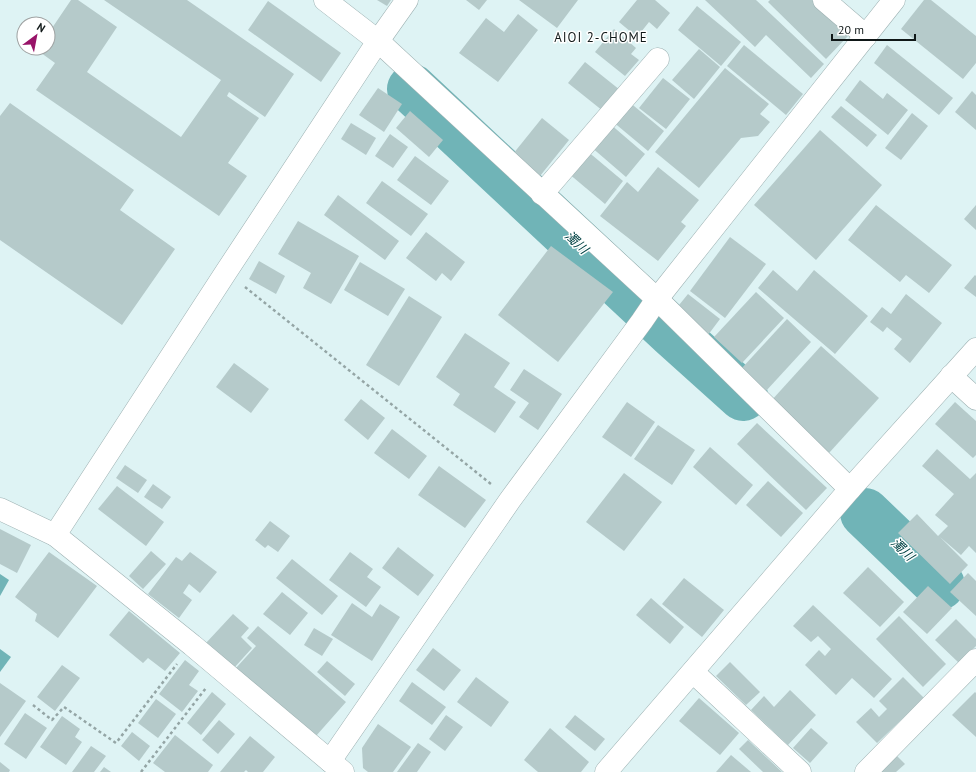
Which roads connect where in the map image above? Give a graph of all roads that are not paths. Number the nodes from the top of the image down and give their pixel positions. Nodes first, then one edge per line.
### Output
1 (325, 0) edge
2 (407, 0) edge
3 (824, 0) edge
4 (894, 0) edge
5 (866, 36) junction
6 (378, 41) junction
7 (658, 59) dead end
8 (542, 194) junction
9 (656, 300) junction
10 (976, 348) edge
11 (951, 376) junction
12 (976, 399) edge
13 (850, 489) junction
14 (0, 509) edge
15 (55, 535) junction
16 (976, 660) edge
17 (693, 672) junction
18 (336, 766) edge
19 (606, 772) edge
20 (800, 772) edge
21 (866, 772) edge

1 - 6 street
2 - 6 street
3 - 5 street
4 - 5 street
5 - 9 street
6 - 8 street
6 - 15 street
7 - 8 street
8 - 9 street
9 - 13 street
9 - 18 street
10 - 11 street
11 - 12 street
11 - 13 street
13 - 17 street
14 - 15 street
15 - 18 street
16 - 21 street
17 - 19 street
17 - 20 street

